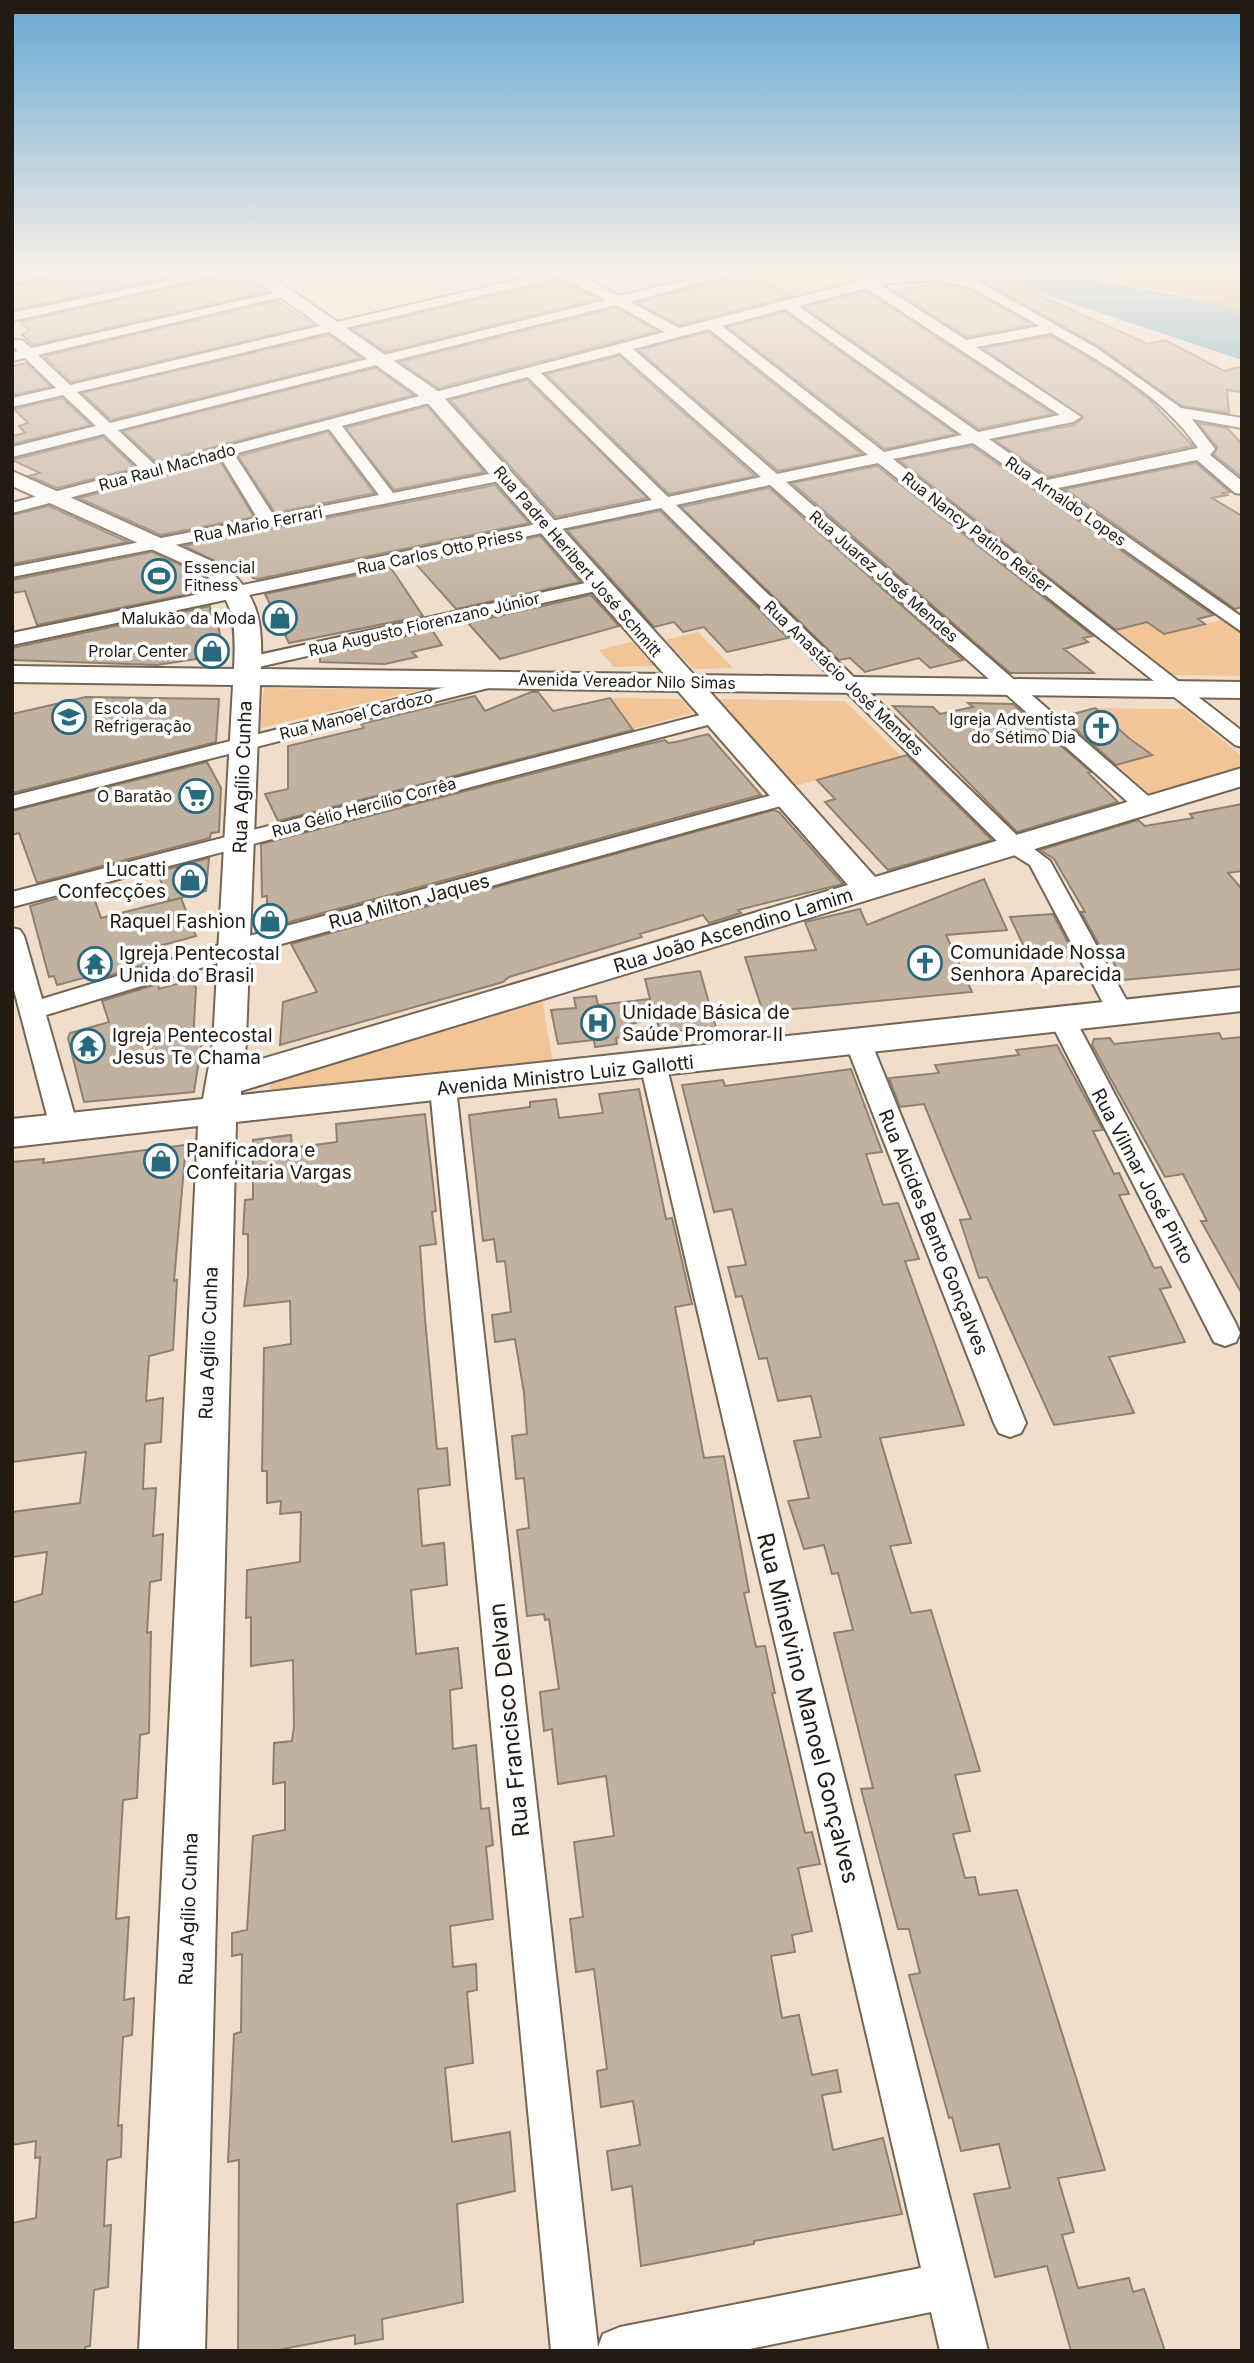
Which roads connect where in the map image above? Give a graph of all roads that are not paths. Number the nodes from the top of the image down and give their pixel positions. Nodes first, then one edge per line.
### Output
1 (56, 382) edge
2 (99, 382) edge
3 (291, 382) edge
4 (413, 382) edge
5 (486, 382) edge
6 (542, 382) edge
7 (662, 382) edge
8 (785, 382) edge
9 (897, 382) edge
10 (1020, 382) edge
11 (1136, 382) edge
12 (66, 390) junction
13 (432, 396) junction
14 (12, 403) edge
15 (1176, 412) junction
16 (332, 423) junction
17 (1242, 423) edge
18 (107, 428) junction
19 (975, 438) junction
20 (12, 452) edge
21 (225, 452) junction
22 (1200, 455) junction
23 (881, 457) junction
24 (152, 471) junction
25 (504, 476) junction
26 (12, 478) edge
27 (774, 480) junction
28 (1044, 486) junction
29 (1241, 489) edge
30 (54, 497) junction
31 (389, 498) junction
32 (664, 502) junction
33 (12, 508) edge
34 (269, 522) junction
35 (547, 527) junction
36 (158, 543) junction
37 (12, 572) edge
38 (599, 585) junction
39 (236, 593) junction
40 (1242, 626) edge
41 (12, 639) edge
42 (248, 670) junction
43 (12, 674) edge
44 (497, 680) junction
45 (684, 681) junction
46 (850, 684) junction
47 (1009, 685) junction
48 (1175, 688) junction
49 (1242, 690) edge
50 (716, 717) junction
51 (1242, 741) edge
52 (243, 743) junction
53 (1242, 777) edge
54 (787, 797) junction
55 (12, 803) edge
56 (1146, 806) junction
57 (241, 842) junction
58 (1014, 845) junction
59 (869, 889) junction
60 (12, 900) edge
61 (12, 936) edge
62 (235, 950) junction
63 (1242, 999) edge
64 (33, 1011) junction
65 (1120, 1012) junction
66 (1062, 1019) junction
67 (858, 1042) junction
68 (653, 1065) junction
69 (443, 1088) junction
70 (222, 1098) junction
71 (64, 1127) junction
72 (12, 1133) edge
73 (1225, 1333) dead end
74 (1010, 1423) dead end
75 (948, 2286) junction
76 (172, 2351) edge
77 (575, 2351) edge
78 (620, 2351) edge
79 (964, 2351) edge

1 - 12 street
2 - 12 street
3 - 18 street
4 - 13 street, Rua Padre Heribert José Schmitt
5 - 13 street, Rua Raul Machado
6 - 32 street, Rua Anastácio José Mendes
7 - 27 street, Rua Juarez José Mendes
8 - 23 street, Rua Nancy Patino Reiser
9 - 19 street, Rua Arnaldo Lopes
10 - 19 street, Rua Carlos Otto Priess
11 - 15 street, Rua Raul Machado
12 - 14 street
12 - 18 street
13 - 16 street, Rua Raul Machado
13 - 25 street, Rua Padre Heribert José Schmitt
15 - 17 street
15 - 22 street, Rua Raul Machado
16 - 21 street, Rua Raul Machado
16 - 31 street
18 - 20 street
18 - 24 street
19 - 23 street, Rua Carlos Otto Priess
19 - 28 street, Rua Arnaldo Lopes
21 - 24 street, Rua Raul Machado
21 - 34 street
22 - 28 street
22 - 29 street
23 - 27 street, Rua Carlos Otto Priess
23 - 48 street, Rua Nancy Patino Reiser
24 - 30 street, Rua Raul Machado
25 - 31 street, Rua Mario Ferrari
25 - 35 street, Rua Padre Heribert José Schmitt
26 - 30 street, Rua Agílio Cunha
27 - 32 street, Rua Carlos Otto Priess
27 - 47 street, Rua Juarez José Mendes
28 - 40 street, Rua Arnaldo Lopes
30 - 33 street, Rua Raul Machado
30 - 36 street, Rua Agílio Cunha
31 - 34 street, Rua Mario Ferrari
32 - 35 street, Rua Carlos Otto Priess
32 - 46 street, Rua Anastácio José Mendes
34 - 36 street, Rua Mario Ferrari
35 - 38 street, Rua Padre Heribert José Schmitt
35 - 39 street, Rua Carlos Otto Priess
36 - 37 street, Rua Mario Ferrari
36 - 39 street, Rua Agílio Cunha
38 - 42 street, Rua Augusto Fiorenzano Júnior
38 - 45 street, Rua Padre Heribert José Schmitt
39 - 41 street, Rua Carlos Otto Priess
39 - 42 street, Rua Agílio Cunha
42 - 43 street, Avenida Vereador Nilo Simas
42 - 44 street, Avenida Vereador Nilo Simas
42 - 52 street, Rua Agílio Cunha
44 - 45 street, Avenida Vereador Nilo Simas
44 - 52 street, Rua Manoel Cardozo
45 - 46 street, Avenida Vereador Nilo Simas
45 - 50 street, Rua Padre Heribert José Schmitt
46 - 47 street, Avenida Vereador Nilo Simas
46 - 58 street, Rua Anastácio José Mendes
47 - 48 street, Avenida Vereador Nilo Simas
47 - 56 street, Rua Juarez José Mendes
48 - 49 street, Avenida Vereador Nilo Simas
48 - 51 street, Rua Nancy Patino Reiser
50 - 54 street, Rua Padre Heribert José Schmitt
50 - 57 street, Rua Gélio Hercílio Corrêa
52 - 55 street, Rua Manoel Cardozo
52 - 57 street, Rua Agílio Cunha
53 - 56 street, Rua João Ascendino Lamim
54 - 59 street, Rua Padre Heribert José Schmitt
54 - 62 street, Rua Milton Jaques
56 - 58 street, Rua João Ascendino Lamim
57 - 60 street, Rua Gélio Hercílio Corrêa
57 - 62 street, Rua Agílio Cunha
58 - 59 street, Rua João Ascendino Lamim
58 - 65 street, Rua Anastácio José Mendes
59 - 70 street, Rua João Ascendino Lamim
61 - 64 street
62 - 64 street, Rua Milton Jaques
62 - 70 street, Rua Agílio Cunha
63 - 65 street, Avenida Ministro Luiz Gallotti
64 - 71 street
65 - 66 street, Avenida Ministro Luiz Gallotti
66 - 67 street, Avenida Ministro Luiz Gallotti
66 - 73 street, Rua Vilmar José Pinto
67 - 68 street, Avenida Ministro Luiz Gallotti
67 - 74 street, Rua Alcides Bento Gonçalves
68 - 69 street, Avenida Ministro Luiz Gallotti
68 - 75 street, Rua Minelvino Manoel Gonçalves
69 - 70 street, Avenida Ministro Luiz Gallotti
69 - 77 street, Rua Francisco Delvan
70 - 71 street, Avenida Ministro Luiz Gallotti
70 - 76 street, Rua Agílio Cunha
71 - 72 street, Avenida Ministro Luiz Gallotti
75 - 78 street
75 - 79 street, Rua Minelvino Manoel Gonçalves

